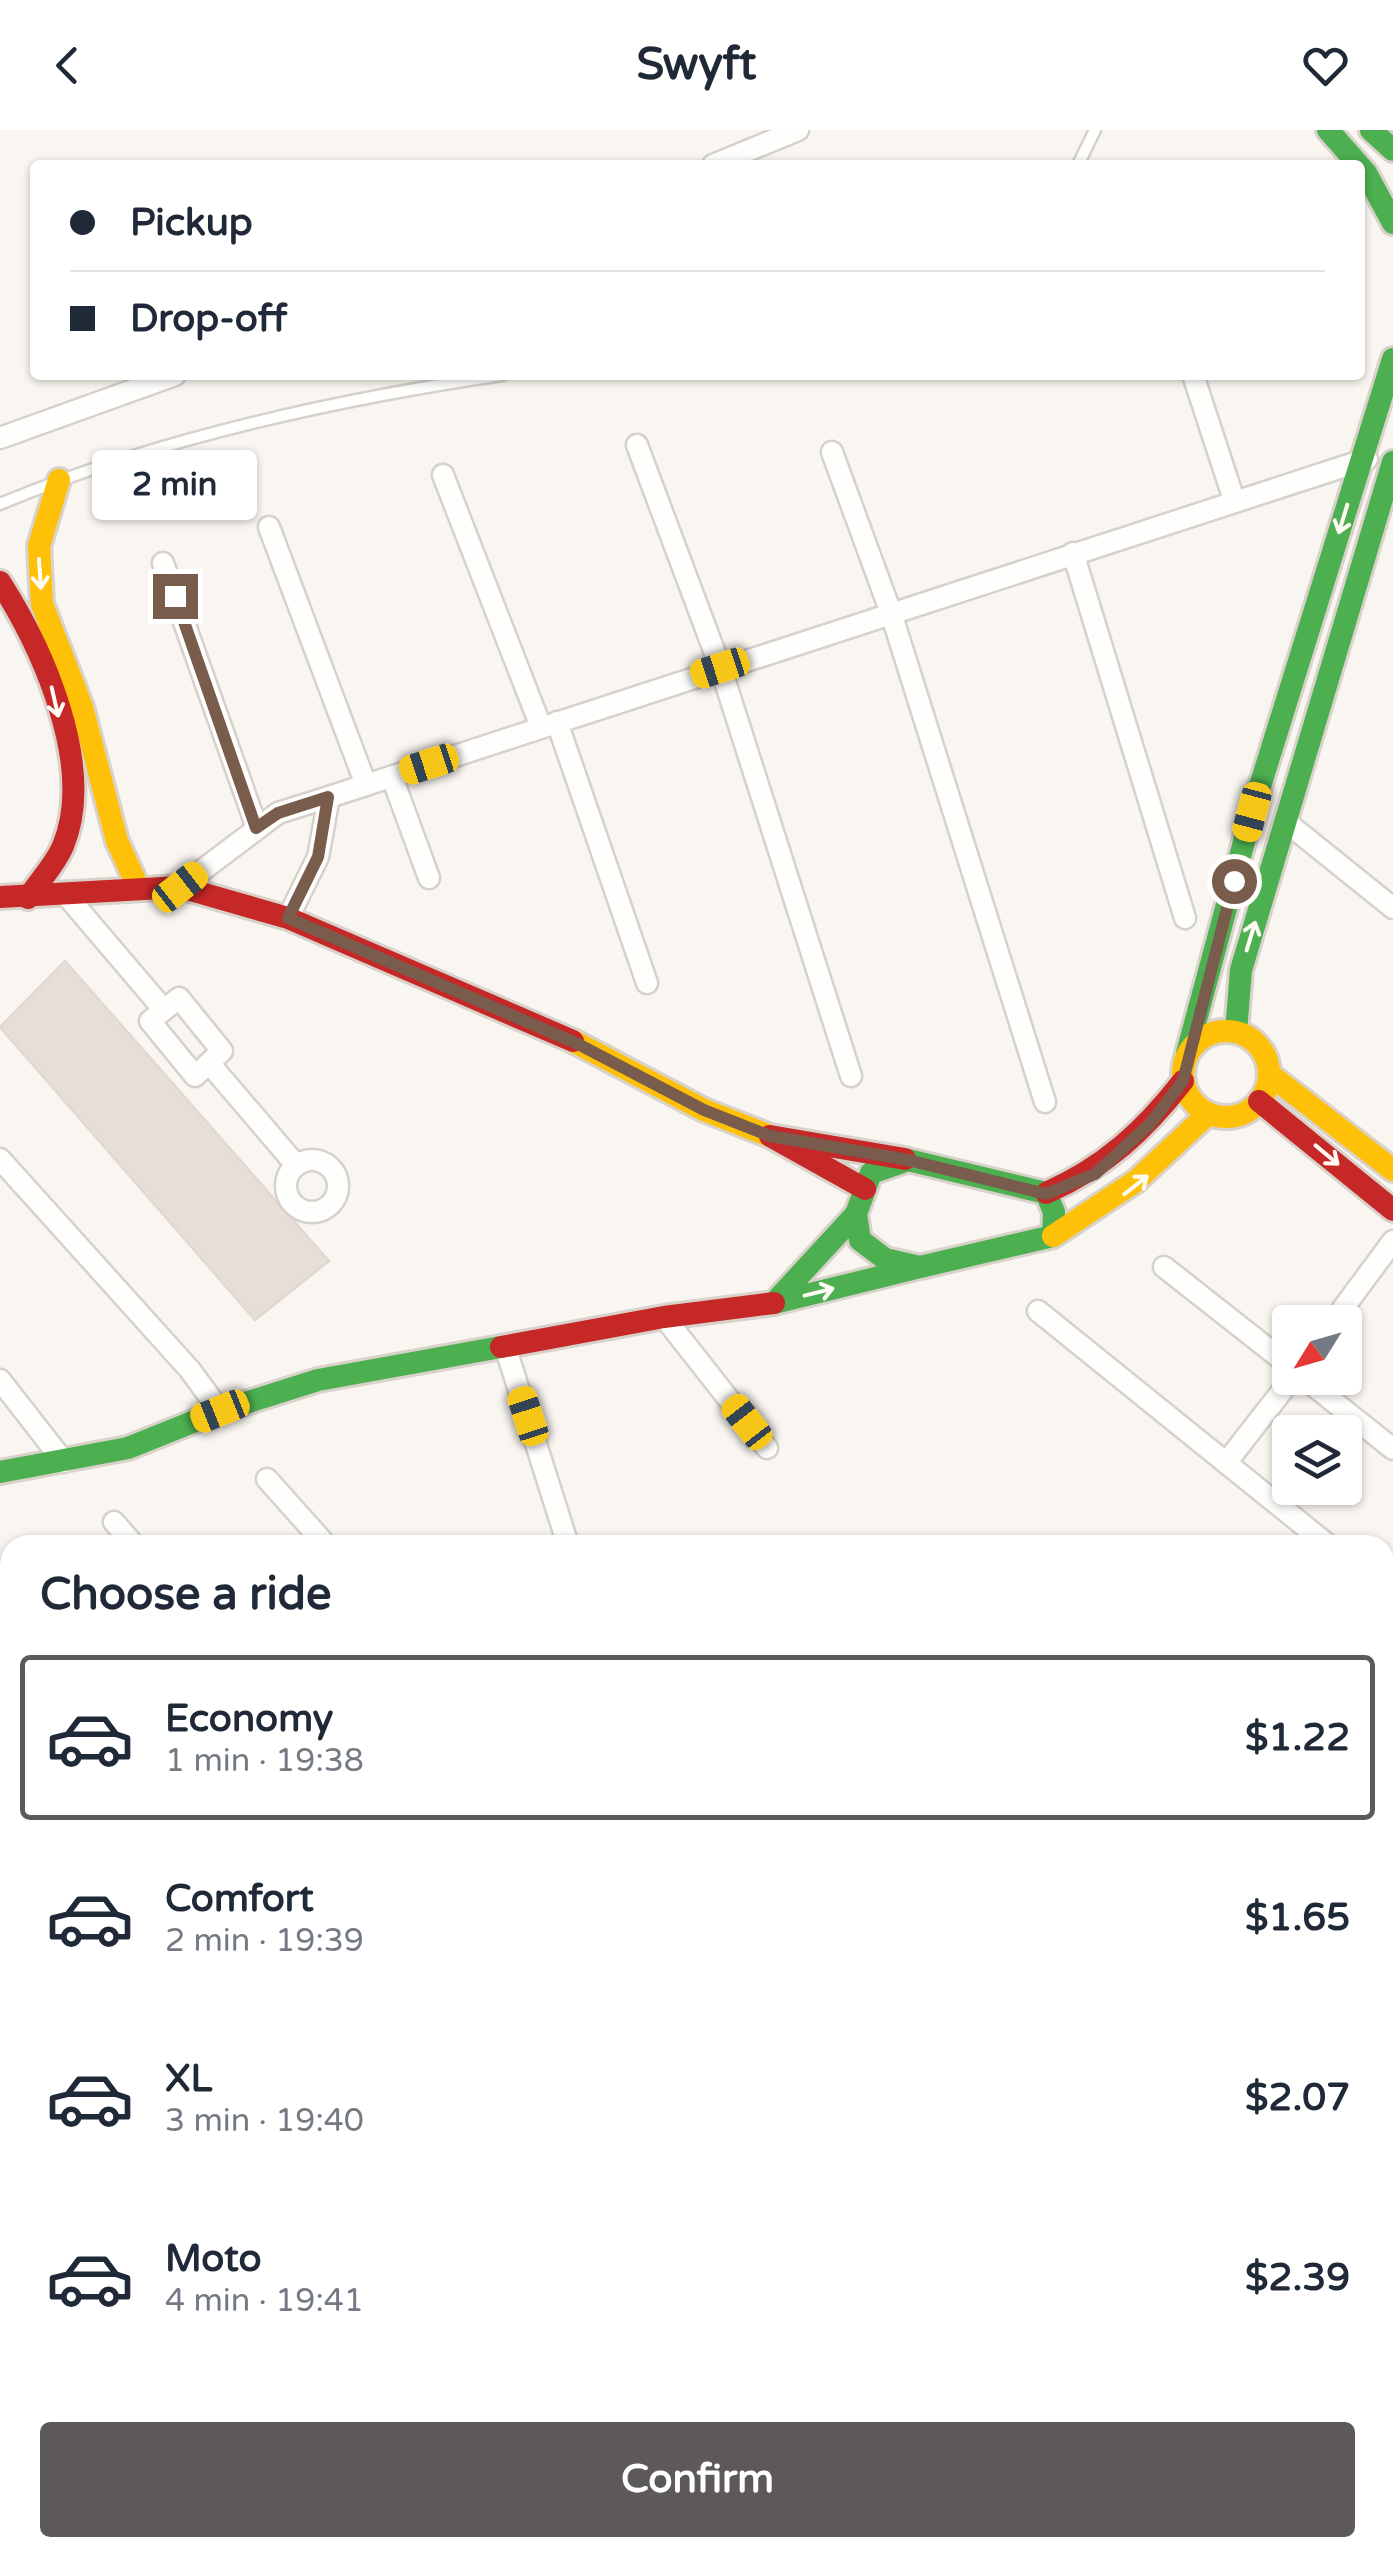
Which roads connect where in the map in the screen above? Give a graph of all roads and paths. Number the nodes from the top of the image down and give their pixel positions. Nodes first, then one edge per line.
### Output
1 (798, 130) edge
2 (1095, 130) edge
3 (1328, 130) edge
4 (1371, 130) edge
5 (1393, 150) edge
6 (726, 160) edge
7 (1080, 160) edge
8 (1357, 160) edge
9 (1365, 172) edge
10 (1393, 223) edge
11 (1393, 359) edge
12 (161, 380) edge
13 (469, 380) edge
14 (1195, 380) edge
15 (0, 438) edge
16 (637, 445) dead end
17 (832, 452) dead end
18 (1362, 458) junction
19 (1392, 464) edge
20 (443, 475) dead end
21 (59, 480) junction
22 (1234, 500) junction
23 (0, 504) edge
24 (269, 527) dead end
25 (1074, 552) junction
26 (163, 563) dead end
27 (0, 582) edge
28 (891, 612) junction
29 (720, 668) junction
30 (549, 725) junction
31 (392, 776) junction
32 (366, 785) junction
33 (328, 797) junction
34 (1286, 822) junction
35 (256, 828) junction
36 (429, 878) dead end
37 (138, 887) junction
38 (180, 887) junction
39 (67, 896) junction
40 (0, 897) edge
41 (28, 898) junction
42 (1393, 908) edge
43 (288, 918) junction
44 (1185, 918) dead end
45 (648, 983) dead end
46 (164, 1010) junction
47 (1236, 1032) junction
48 (1188, 1053) junction
49 (209, 1064) junction
50 (1269, 1074) junction
51 (850, 1076) dead end
52 (1183, 1081) junction
53 (1260, 1101) junction
54 (1045, 1102) dead end
55 (1208, 1114) junction
56 (770, 1136) junction
57 (0, 1159) edge
58 (908, 1160) junction
59 (296, 1165) dead end
60 (1393, 1170) edge
61 (864, 1190) junction
62 (1046, 1194) junction
63 (1393, 1210) edge
64 (856, 1214) junction
65 (1053, 1236) junction
66 (1393, 1241) edge
67 (920, 1267) junction
68 (1164, 1267) dead end
69 (774, 1303) junction
70 (1346, 1305) edge
71 (1038, 1312) dead end
72 (664, 1317) junction
73 (505, 1346) junction
74 (1272, 1352) edge
75 (0, 1380) edge
76 (1279, 1395) edge
77 (1325, 1395) edge
78 (220, 1411) junction
79 (767, 1448) dead end
80 (1393, 1450) edge
81 (64, 1462) junction
82 (1226, 1463) junction
83 (0, 1472) edge
84 (266, 1480) dead end
85 (114, 1522) dead end
86 (125, 1535) edge
87 (317, 1535) edge
88 (565, 1535) edge
89 (1316, 1535) edge

1 - 6 street
2 - 7 lane
3 - 8 main road
4 - 5 main road
9 - 10 main road
11 - 18 main road
12 - 15 street
13 - 21 lane
14 - 22 street
16 - 29 street
17 - 28 street
18 - 19 street
18 - 22 street
18 -> 48 main road
19 - 34 main road
20 - 30 street
21 - 23 lane
21 -> 37 main road
22 - 25 street
24 - 32 street
25 - 28 street
25 - 44 street
26 - 35 street
27 -> 41 main road
28 - 29 street
28 - 54 street
29 - 30 street
29 - 51 street
30 - 31 street
30 - 45 street
31 - 32 street
31 - 36 street
32 - 33 street
33 - 35 street
33 - 43 street
34 - 42 street
47 -> 34 main road
35 - 38 street
37 - 38 main road
37 - 39 main road
38 - 43 main road
39 - 41 main road
39 - 46 street
40 - 41 main road
43 - 56 main road
46 - 49 street
46 - 49 street
47 - 48 main road
47 - 50 main road
48 - 52 main road
49 - 59 street
50 - 53 main road
50 - 60 main road
52 - 55 main road
52 - 62 main road
53 - 55 main road
53 -> 63 main road
65 -> 55 main road
56 - 58 main road
56 - 61 main road
57 - 78 street
58 - 61 main road
58 - 62 main road
61 - 64 main road
62 - 65 main road
64 - 67 main road
64 - 69 main road
65 - 67 main road
66 - 70 street
69 -> 67 main road
68 - 74 street
69 - 72 main road
71 - 82 street
72 - 73 main road
72 - 79 street
73 - 78 main road
73 - 88 street
75 - 81 street
76 - 82 street
77 - 80 street
78 - 81 main road
81 - 83 main road
82 - 89 street
84 - 87 street
85 - 86 street

